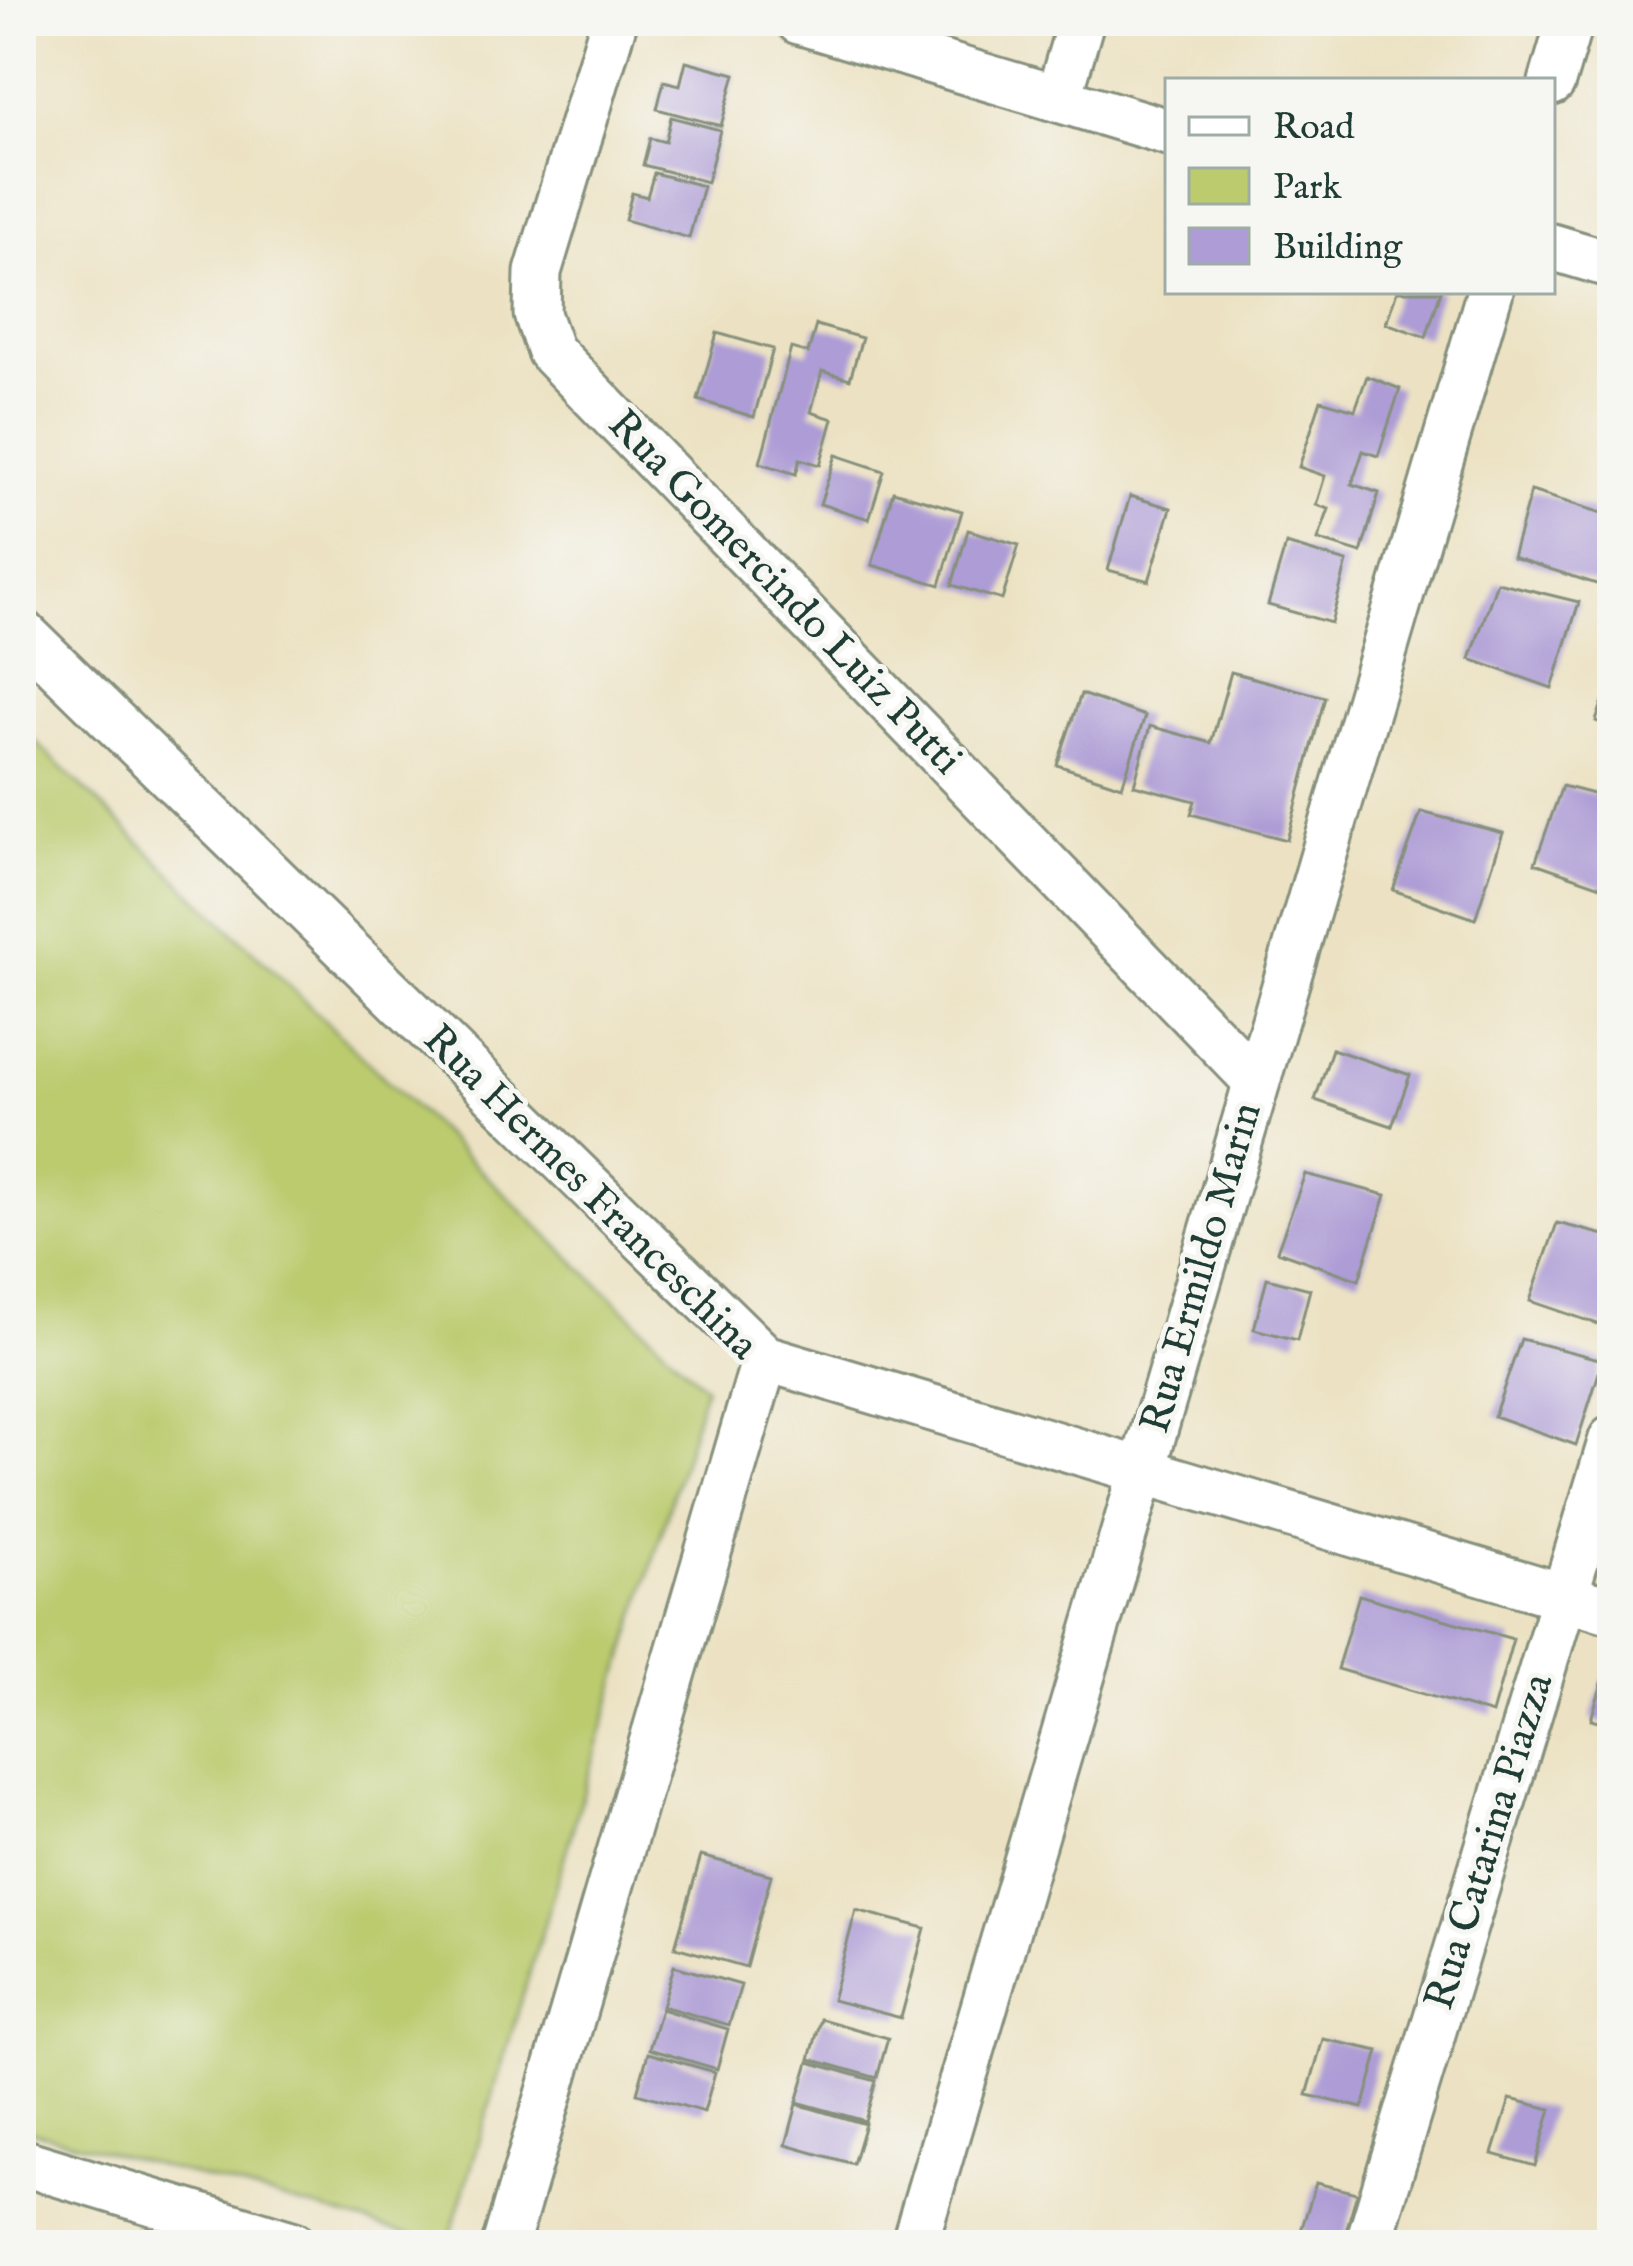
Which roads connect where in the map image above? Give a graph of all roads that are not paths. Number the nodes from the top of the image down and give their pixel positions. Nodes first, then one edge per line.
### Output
1 (614, 21) edge
2 (799, 21) edge
3 (1082, 21) edge
4 (1570, 21) edge
5 (1553, 78) edge
6 (1058, 99) junction
7 (1165, 131) edge
8 (1555, 248) edge
9 (1612, 265) edge
10 (1489, 294) edge
11 (21, 631) edge
12 (1257, 1082) junction
13 (765, 1358) junction
14 (1612, 1439) edge
15 (1142, 1470) junction
16 (1564, 1597) junction
17 (1612, 1611) edge
18 (21, 2162) edge
19 (294, 2245) edge
20 (505, 2245) edge
21 (914, 2245) edge
22 (1368, 2245) edge

1 - 12 street, Rua Gomercindo Luiz Putti
2 - 6 street
3 - 6 street
4 - 5 street
6 - 7 street
8 - 9 street
10 - 12 street, Rua Ermildo Marin
11 - 13 street, Rua Hermes Franceschina
12 - 15 street, Rua Ermildo Marin
13 - 15 street
13 - 20 street, Rua Hermes Franceschina
14 - 16 street, Rua Catarina Piazza
15 - 16 street
15 - 21 street, Rua Ermildo Marin
16 - 17 street
16 - 22 street, Rua Catarina Piazza
18 - 19 street

